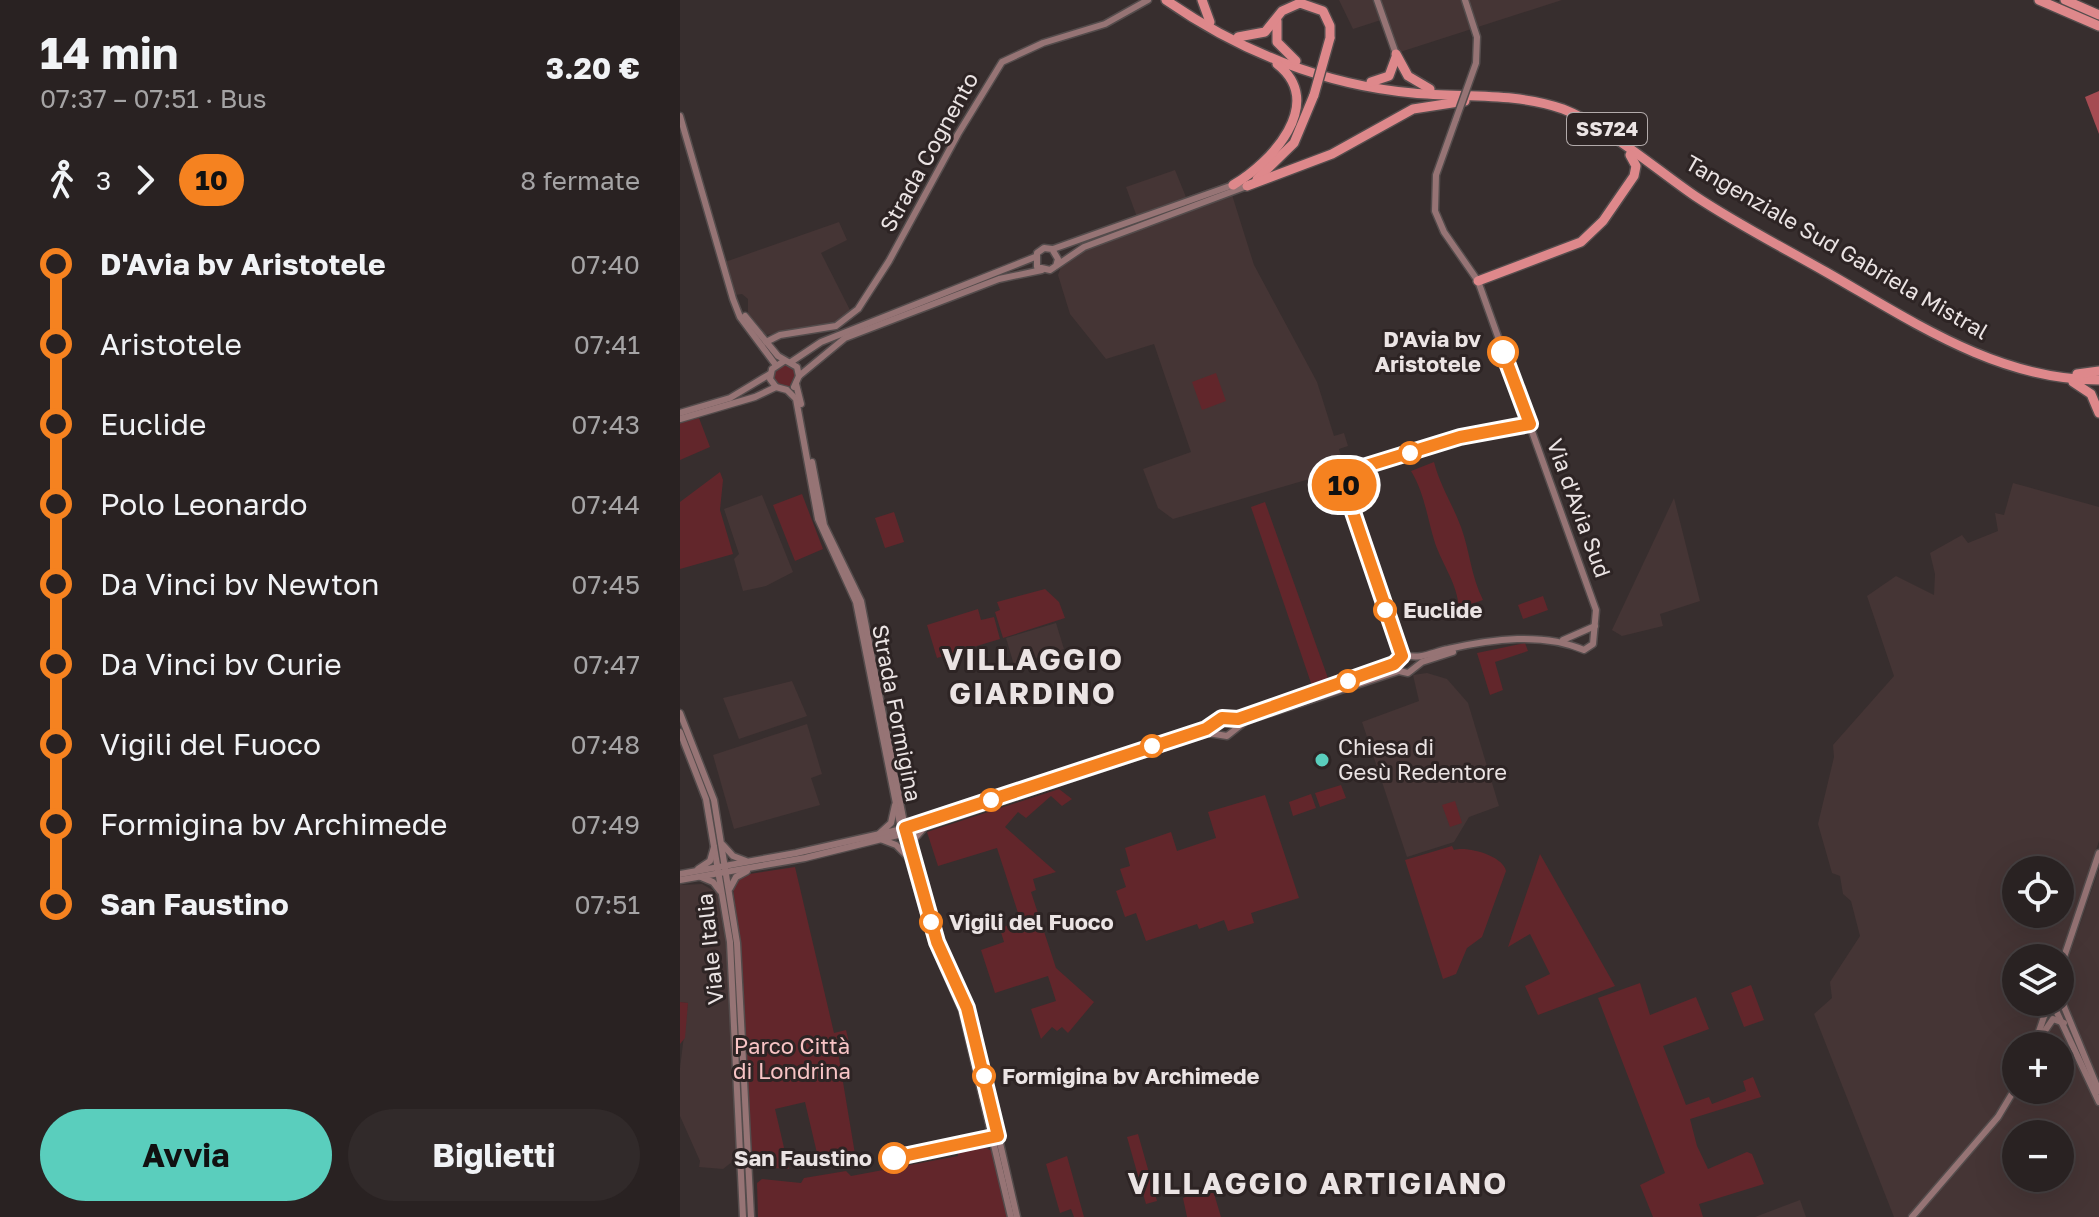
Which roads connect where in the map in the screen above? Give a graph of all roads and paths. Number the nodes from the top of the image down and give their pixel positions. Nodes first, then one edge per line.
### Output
1 (1148, 0) edge
2 (1166, 0) edge
3 (1176, 0) edge
4 (1202, 0) edge
5 (1377, 0) edge
6 (1465, 0) edge
7 (2039, 0) edge
8 (2065, 0) edge
9 (2099, 15) edge
10 (1277, 19) junction
11 (1210, 22) junction
12 (2099, 26) edge
13 (1238, 37) junction
14 (1396, 54) junction
15 (1268, 57) junction
16 (1296, 61) junction
17 (1371, 82) junction
18 (1430, 89) junction
19 (1474, 94) junction
20 (1504, 97) junction
21 (680, 116) edge
22 (1606, 135) junction
23 (1266, 171) junction
24 (1634, 176) junction
25 (1247, 186) junction
26 (1230, 189) junction
27 (1696, 197) junction
28 (1784, 245) junction
29 (1048, 248) junction
30 (1035, 257) junction
31 (1056, 266) junction
32 (1822, 267) junction
33 (1043, 271) junction
34 (1478, 281) junction
35 (735, 305) junction
36 (766, 342) junction
37 (787, 361) junction
38 (775, 364) junction
39 (770, 374) junction
40 (2041, 374) junction
41 (2099, 375) edge
42 (799, 376) junction
43 (796, 384) junction
44 (776, 387) junction
45 (787, 390) junction
46 (2099, 413) edge
47 (680, 416) edge
48 (1590, 635) junction
49 (1577, 640) junction
50 (1468, 647) junction
51 (1411, 657) junction
52 (1397, 661) junction
53 (1414, 668) junction
54 (1399, 671) junction
55 (680, 713) edge
56 (1230, 720) junction
57 (1216, 723) junction
58 (1234, 728) junction
59 (680, 732) edge
60 (1218, 733) junction
61 (896, 802) junction
62 (902, 811) junction
63 (927, 825) junction
64 (904, 831) junction
65 (879, 837) junction
66 (718, 843) junction
67 (2099, 853) edge
68 (910, 856) junction
69 (794, 857) junction
70 (753, 861) junction
71 (750, 869) junction
72 (722, 870) junction
73 (689, 872) junction
74 (680, 874) edge
75 (697, 877) junction
76 (680, 880) edge
77 (729, 890) junction
78 (724, 898) junction
79 (2068, 944) edge
80 (2060, 1016) edge
81 (2067, 1016) edge
82 (2065, 1024) junction
83 (2043, 1032) edge
84 (2099, 1091) edge
85 (2099, 1102) edge
86 (2005, 1104) edge
87 (743, 1217) edge
88 (751, 1217) edge
89 (1014, 1217) edge
90 (1912, 1217) edge

1 - 36 street, Strada Cognento
2 - 15 highway, SS724
3 - 11 highway, SS724
4 - 11 highway
5 - 14 street
6 - 34 street, Via d'Avia Sud, bridge
7 - 12 highway
8 - 9 highway
10 - 13 highway
10 - 16 highway
10 - 23 highway, bridge
11 - 13 highway, SS724
13 - 16 highway, SS724
14 - 17 highway
14 - 18 highway
15 - 19 highway, SS724
15 - 26 highway
16 - 17 highway, SS724
17 - 18 highway, SS724
18 - 19 highway, SS724
19 - 20 highway, Tangenziale Sud Gabriela Mistral / SS724
19 - 28 highway, Tangenziale Sud Gabriela Mistral / SS724
20 - 22 highway, Tangenziale Sud Gabriela Mistral / SS724
20 - 25 highway
21 - 35 street
22 - 24 highway
22 - 27 highway, Tangenziale Sud Gabriela Mistral / SS724
23 - 25 highway
23 - 26 highway
24 - 27 highway
24 - 34 highway
25 - 26 street
26 - 29 street
26 - 31 street
27 - 28 highway, Tangenziale Sud Gabriela Mistral / SS724
28 - 32 highway, Tangenziale Sud Gabriela Mistral / SS724
29 - 30 street
29 - 31 street
30 - 33 street
30 - 37 street
31 - 33 street
32 - 40 highway, Tangenziale Sud Gabriela Mistral / SS724
32 - 41 highway, Tangenziale Sud Gabriela Mistral / SS724
33 - 42 street
34 - 48 street, Via d'Avia Sud
35 - 36 street
35 - 38 street
36 - 37 street
37 - 38 street
37 - 42 street
38 - 39 street
39 - 44 street
39 - 47 street
40 - 41 highway, SS724
40 - 46 highway
42 - 43 street
43 - 45 street
43 - 62 street, Strada Formigina
44 - 45 street
44 - 47 street
45 - 61 street, Strada Formigina
48 - 49 street
48 - 49 street
49 - 50 street
50 - 51 street
50 - 53 street
51 - 52 street
51 - 53 street
52 - 54 street
52 - 56 street
53 - 54 street
54 - 58 street
55 - 66 street
56 - 57 street
56 - 58 street
57 - 60 street
57 - 63 street
58 - 60 street
59 - 66 street
60 - 63 street
61 - 64 street, Strada Formigina
61 - 65 street
62 - 63 street
62 - 64 street, Strada Formigina
63 - 64 street
63 - 68 street
64 - 65 street
64 - 68 street, Strada Formigina
65 - 68 street
65 - 69 street
66 - 70 street
66 - 72 street
66 - 73 street
67 - 79 street
68 - 89 street, Strada Formigina
69 - 70 street
69 - 71 street
70 - 72 street
71 - 72 street
71 - 77 street
72 - 73 street
72 - 75 street
72 - 77 street, Viale Italia
72 - 78 street, Viale Italia
73 - 74 street
75 - 76 street
75 - 78 street
77 - 88 street, Viale Italia
78 - 87 street, Viale Italia
80 - 82 street
81 - 84 street
82 - 83 street
82 - 85 street
86 - 90 street

